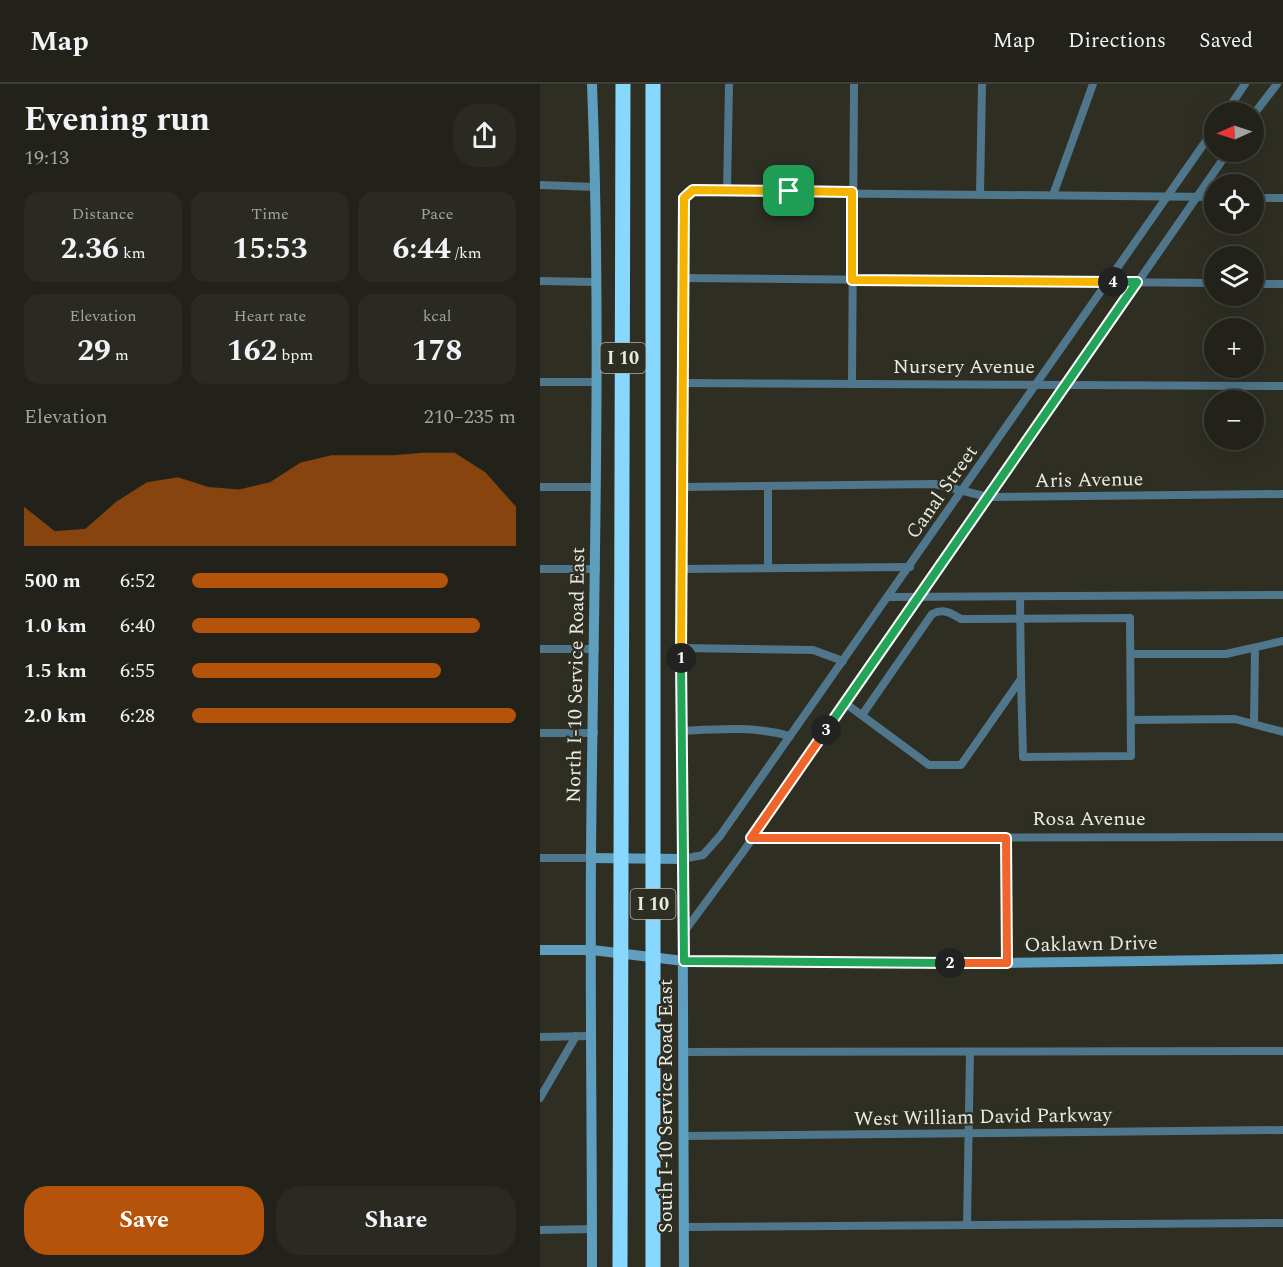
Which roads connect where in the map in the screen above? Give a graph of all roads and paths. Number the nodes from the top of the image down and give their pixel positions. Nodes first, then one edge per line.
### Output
1 (592, 84) edge
2 (623, 84) edge
3 (653, 84) edge
4 (663, 84) edge
5 (729, 84) edge
6 (854, 84) edge
7 (982, 84) edge
8 (1093, 84) edge
9 (1245, 84) edge
10 (1277, 84) edge
11 (1233, 102) edge
12 (1263, 102) edge
13 (1204, 144) edge
14 (1221, 162) edge
15 (653, 171) junction
16 (540, 185) edge
17 (596, 186) junction
18 (727, 190) junction
19 (689, 192) joint
20 (852, 192) junction
21 (980, 194) junction
22 (1053, 195) junction
23 (1168, 197) junction
24 (1196, 197) junction
25 (1204, 197) edge
26 (1264, 198) edge
27 (1283, 198) edge
28 (682, 278) junction
29 (852, 280) junction
30 (540, 282) edge
31 (596, 282) junction
32 (1109, 282) junction
33 (1137, 282) junction
34 (1204, 283) edge
35 (1264, 284) edge
36 (1283, 284) edge
37 (540, 381) edge
38 (597, 382) junction
39 (681, 383) junction
40 (852, 384) junction
41 (1038, 384) junction
42 (1066, 384) junction
43 (1283, 386) edge
44 (768, 486) junction
45 (540, 487) edge
46 (596, 487) junction
47 (681, 487) junction
48 (963, 491) junction
49 (1283, 494) edge
50 (988, 497) junction
51 (910, 567) junction
52 (768, 568) junction
53 (540, 569) edge
54 (596, 569) junction
55 (682, 569) junction
56 (1283, 595) edge
57 (888, 597) junction
58 (918, 597) junction
59 (1020, 597) junction
60 (1020, 618) junction
61 (1283, 641) edge
62 (681, 648) junction
63 (540, 649) edge
64 (595, 649) junction
65 (1255, 649) junction
66 (1132, 654) junction
67 (843, 661) junction
68 (1021, 679) junction
69 (845, 703) junction
70 (862, 715) junction
71 (1131, 720) junction
72 (1254, 723) junction
73 (682, 730) junction
74 (1283, 732) edge
75 (540, 733) edge
76 (594, 733) junction
77 (790, 736) junction
78 (1283, 837) edge
79 (751, 838) junction
80 (1006, 838) junction
81 (540, 858) edge
82 (591, 858) junction
83 (684, 859) junction
84 (684, 932) junction
85 (540, 950) edge
86 (592, 950) junction
87 (1283, 959) edge
88 (684, 961) junction
89 (1007, 963) junction
90 (576, 1036) junction
91 (592, 1036) junction
92 (540, 1037) edge
93 (1283, 1051) edge
94 (684, 1052) junction
95 (970, 1053) junction
96 (540, 1098) edge
97 (1283, 1130) edge
98 (969, 1134) junction
99 (684, 1136) junction
100 (1283, 1223) edge
101 (967, 1225) junction
102 (684, 1227) junction
103 (592, 1229) junction
104 (540, 1230) edge
105 (592, 1267) edge
106 (620, 1267) edge
107 (653, 1267) edge
108 (684, 1267) edge

1 - 17 street, North I-10 Service Road East
2 - 106 highway, I 10
3 - 15 highway
4 - 15 highway, I 10
5 - 18 street
6 - 20 street
7 - 21 street
8 - 22 street
9 - 11 street
10 - 12 street
13 - 23 street, Canal Street
14 - 24 street, Canal Street
15 - 107 highway, I 10
16 - 17 street
17 - 31 street, North I-10 Service Road East
18 - 19 street
18 - 20 street
19 - 28 street, South I-10 Service Road East
20 - 21 street
20 - 29 street
21 - 22 street
22 - 23 street
23 - 24 street
23 - 32 street, Canal Street
24 - 25 street
24 - 33 street, Canal Street
26 - 27 street
28 - 29 street
28 - 39 street, South I-10 Service Road East
29 - 32 street
29 - 40 street
30 - 31 street
31 - 38 street, North I-10 Service Road East
32 - 33 street
32 - 41 street, Canal Street
33 - 34 street
33 - 42 street, Canal Street
35 - 36 street
37 - 38 street
38 - 46 street, North I-10 Service Road East
39 - 40 street, Nursery Avenue
39 - 47 street, South I-10 Service Road East
40 - 41 street, Nursery Avenue
41 - 42 street, Nursery Avenue
41 - 48 street, Canal Street
42 - 43 street, Nursery Avenue
42 - 50 street, Canal Street
44 - 47 street, Aris Avenue
44 - 48 street, Aris Avenue
44 - 52 street
45 - 46 street
46 - 54 street, North I-10 Service Road East
47 - 55 street, South I-10 Service Road East
48 - 50 street, Aris Avenue
48 - 51 street, Canal Street
49 - 50 street, Aris Avenue
50 - 58 street, Canal Street
51 - 52 street
51 - 57 street, Canal Street
52 - 55 street
53 - 54 street
54 - 64 street, North I-10 Service Road East
55 - 62 street, South I-10 Service Road East
56 - 59 street
57 - 58 street
57 - 67 street, Canal Street
58 - 59 street
58 - 69 street, Canal Street
59 - 60 street
60 - 66 street
60 - 68 street
60 - 70 street
61 - 65 street
62 - 67 street
62 - 73 street, South I-10 Service Road East
63 - 64 street
64 - 76 street, North I-10 Service Road East
65 - 66 street
65 - 72 street
66 - 71 street
67 - 77 street, Canal Street
68 - 70 street
68 - 71 street
69 - 70 street
69 - 79 street, Canal Street
71 - 72 street
72 - 74 street
73 - 77 street
73 - 83 street, South I-10 Service Road East
75 - 76 street
76 - 82 street, North I-10 Service Road East
77 - 83 street, Canal Street
78 - 80 street, Rosa Avenue
79 - 80 street, Rosa Avenue
79 - 84 street, Canal Street
80 - 89 street
81 - 82 street
82 - 83 street
82 - 86 street, North I-10 Service Road East
83 - 84 street, South I-10 Service Road East
84 - 88 street, South I-10 Service Road East
85 - 86 street, Oaklawn Drive
86 - 88 street, Oaklawn Drive
86 - 91 street, North I-10 Service Road East
87 - 89 street, Oaklawn Drive
88 - 89 street, Oaklawn Drive
88 - 94 street, South I-10 Service Road East
90 - 91 street
90 - 92 street
90 - 96 street
91 - 103 street, North I-10 Service Road East
93 - 95 street
94 - 95 street
94 - 99 street, South I-10 Service Road East
95 - 98 street
97 - 98 street, West William David Parkway
98 - 99 street, West William David Parkway
98 - 101 street
99 - 102 street, South I-10 Service Road East
100 - 101 street
101 - 102 street
102 - 108 street, South I-10 Service Road East
103 - 104 street
103 - 105 street, North I-10 Service Road East

